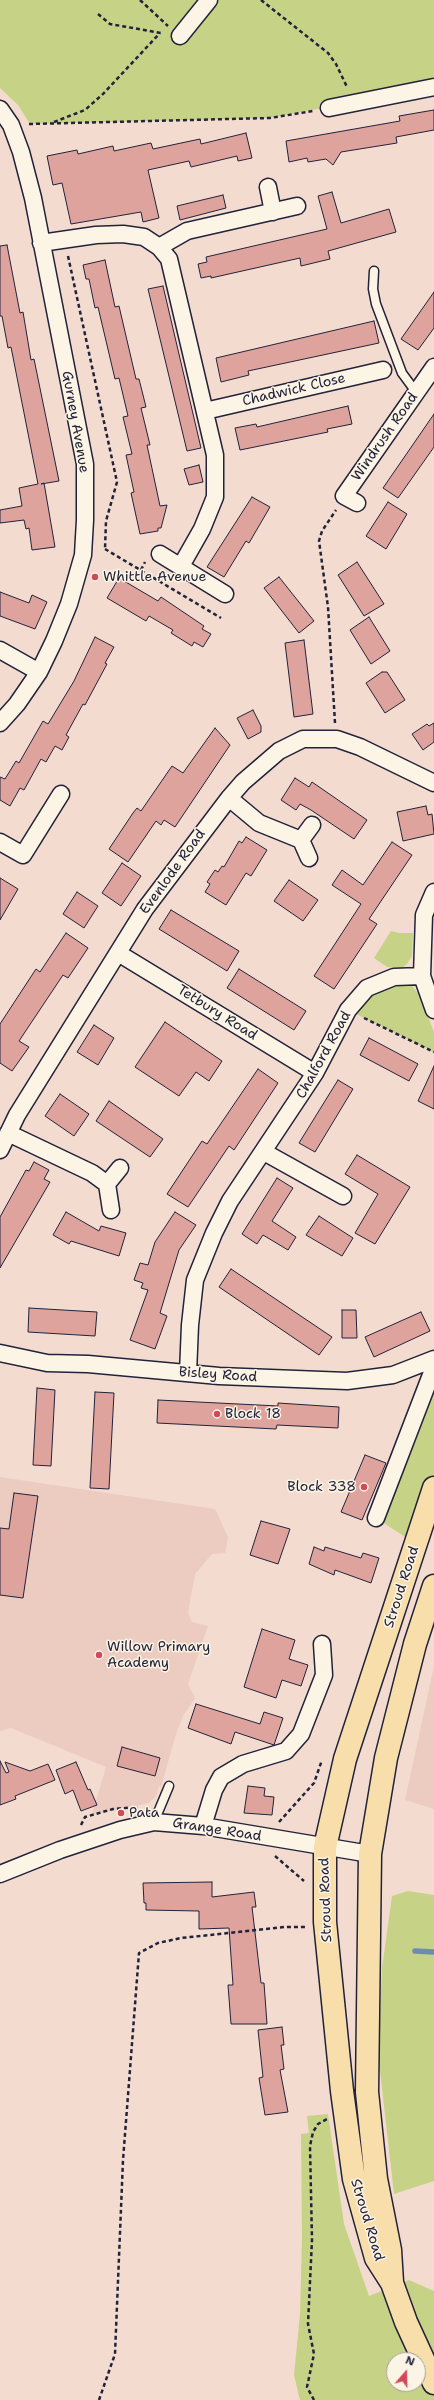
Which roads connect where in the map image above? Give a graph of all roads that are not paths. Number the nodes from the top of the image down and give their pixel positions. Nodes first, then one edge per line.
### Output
1 (209, 0) edge
2 (180, 36) road end
3 (434, 87) edge
4 (329, 108) road end
5 (0, 109) edge
6 (268, 187) dead end
7 (297, 206) dead end
8 (273, 212) junction
9 (41, 244) junction
10 (159, 246) junction
11 (374, 271) dead end
12 (434, 367) edge
13 (383, 370) dead end
14 (416, 392) junction
15 (205, 411) junction
16 (350, 500) road end
17 (160, 554) dead end
18 (181, 566) junction
19 (225, 594) dead end
20 (0, 650) edge
21 (39, 672) junction
22 (0, 723) edge
23 (434, 783) edge
24 (61, 794) dead end
25 (229, 798) junction
26 (312, 825) dead end
27 (301, 840) junction
28 (0, 842) edge
29 (309, 858) dead end
30 (434, 892) edge
31 (118, 953) junction
32 (422, 976) junction
33 (434, 1010) edge
34 (315, 1074) junction
35 (8, 1133) junction
36 (0, 1150) edge
37 (264, 1152) junction
38 (120, 1168) dead end
39 (107, 1184) junction
40 (343, 1196) dead end
41 (111, 1210) dead end
42 (0, 1353) edge
43 (434, 1358) edge
44 (434, 1367) edge
45 (188, 1373) junction
46 (434, 1488) edge
47 (376, 1518) dead end
48 (434, 1586) edge
49 (322, 1644) dead end
50 (169, 1786) dead end
51 (154, 1822) junction
52 (204, 1826) junction
53 (325, 1847) junction
54 (370, 1854) junction
55 (0, 1874) edge
56 (342, 2091) junction
57 (367, 2092) junction
58 (392, 2283) junction
59 (434, 2383) edge

1 - 2 street
3 - 4 street
5 - 9 street, Gurney Avenue
6 - 8 street
7 - 8 street
8 - 10 street
9 - 10 street
9 - 21 street, Gurney Avenue
10 - 15 street
11 - 14 lane
12 - 14 street, Windrush Road
13 - 15 street, Chadwick Close
14 - 16 street, Windrush Road
15 - 18 street
17 - 18 street
18 - 19 street
20 - 21 street
21 - 22 street, Gurney Avenue
23 - 25 street, Evenlode Road
24 - 28 street
25 - 27 street
25 - 31 street, Evenlode Road
26 - 27 street
27 - 29 street
30 - 32 street
31 - 34 street, Tetbury Road
31 - 35 street, Evenlode Road
32 - 33 street
32 - 34 street, Chalford Road
34 - 37 street, Chalford Road
35 - 36 street, Evenlode Road
35 - 39 street
37 - 40 street
37 - 45 street, Chalford Road
38 - 39 street
39 - 41 street
42 - 45 street, Bisley Road
43 - 45 street, Bisley Road
44 - 47 street
46 - 53 main road, Stroud Road
48 - 54 main road, Stroud Road
49 - 52 street
50 - 51 lane
51 - 52 street, Grange Road
51 - 55 street, Grange Road
52 - 53 street, Grange Road
53 - 54 street, Grange Road
53 - 56 main road, Stroud Road
54 - 57 main road, Stroud Road
56 - 57 main road
56 - 58 main road, Stroud Road
57 - 58 main road, Stroud Road
58 - 59 main road

